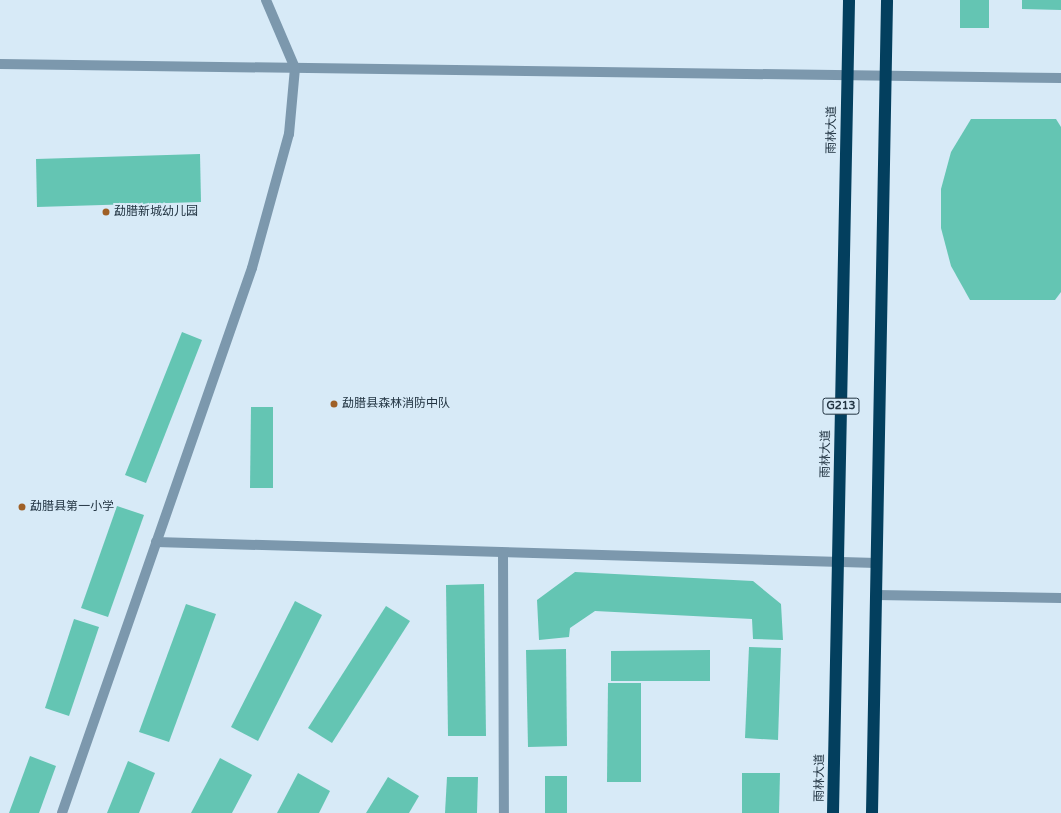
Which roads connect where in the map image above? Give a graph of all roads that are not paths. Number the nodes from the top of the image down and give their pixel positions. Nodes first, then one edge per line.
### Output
1 (266, 0) edge
2 (849, 0) edge
3 (888, 0) edge
4 (0, 64) edge
5 (295, 68) junction
6 (848, 75) junction
7 (886, 76) junction
8 (1061, 78) edge
9 (156, 542) junction
10 (503, 553) junction
11 (877, 563) junction
12 (838, 564) junction
13 (876, 595) junction
14 (1061, 598) edge
15 (62, 813) edge
16 (504, 813) edge
17 (834, 813) edge
18 (872, 813) edge

1 - 5 street
2 - 6 highway, 雨林大道 / G213
3 - 7 highway
4 - 5 street
5 - 6 street
5 - 9 street
6 - 7 street
6 - 12 highway, 雨林大道 / G213
7 - 8 street
7 - 11 highway
9 - 10 street
9 - 15 street
10 - 12 street
10 - 16 street
11 - 12 street
11 - 13 highway
12 - 17 highway, 雨林大道 / G213
13 - 14 street
13 - 18 highway

